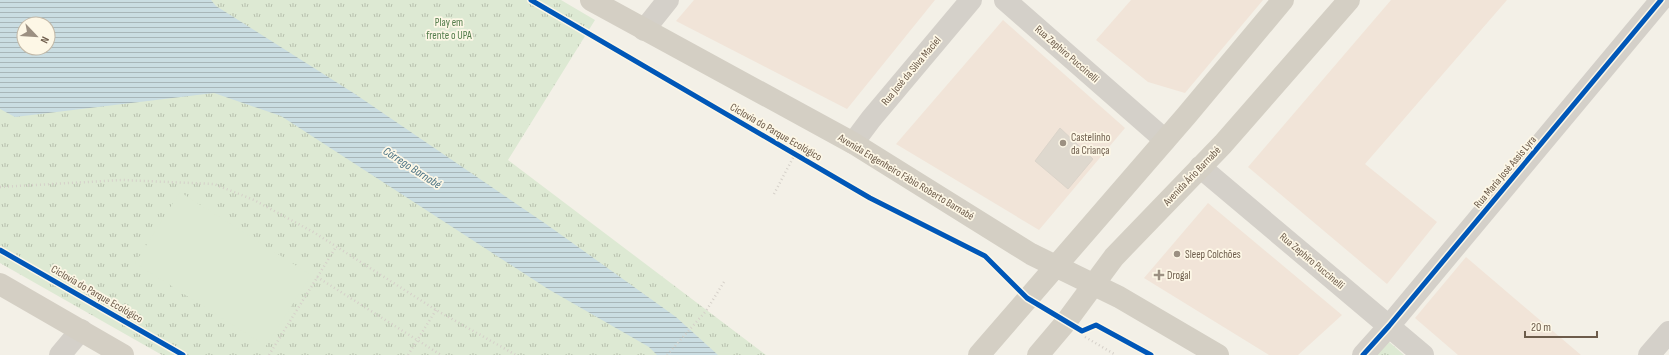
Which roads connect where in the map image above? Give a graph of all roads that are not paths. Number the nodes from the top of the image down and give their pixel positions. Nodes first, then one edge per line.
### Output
1 (592, 0) edge
2 (668, 0) edge
3 (971, 0) edge
4 (1005, 0) edge
5 (1283, 0) edge
6 (1349, 0) edge
7 (1660, 0) edge
8 (644, 30) junction
9 (1165, 140) junction
10 (853, 143) junction
11 (1200, 168) junction
12 (1056, 266) junction
13 (0, 284) edge
14 (1093, 284) junction
15 (1389, 326) junction
16 (81, 330) junction
17 (1669, 332) edge
18 (60, 355) edge
19 (123, 355) edge
20 (979, 355) edge
21 (1038, 355) edge
22 (1218, 355) edge
23 (1363, 355) edge
24 (1423, 355) edge
25 (1649, 355) edge

1 - 8 main road, Avenida Engenheiro Fábio Roberto Barnabé
2 - 8 street
3 - 10 street, Rua José da Silva Maciel
4 - 9 street, Rua Zephiro Puccinelli
5 - 9 main road
6 - 11 main road, Avenida Ário Barnabé
7 - 15 street, Rua Maria José Assis Lyra
8 - 10 main road, Avenida Engenheiro Fábio Roberto Barnabé
9 - 12 main road
10 - 12 main road, Avenida Engenheiro Fábio Roberto Barnabé
11 - 14 main road, Avenida Ário Barnabé
11 - 15 street, Rua Zephiro Puccinelli
12 - 14 main road, Avenida Engenheiro Fábio Roberto Barnabé
12 - 20 main road
13 - 16 main road
14 - 21 main road, Avenida Ário Barnabé
14 - 22 main road, Avenida Engenheiro Fábio Roberto Barnabé
15 - 23 street, Rua Maria José Assis Lyra
15 - 24 street, Rua Zephiro Puccinelli
16 - 18 street
16 - 19 main road
17 - 25 street

